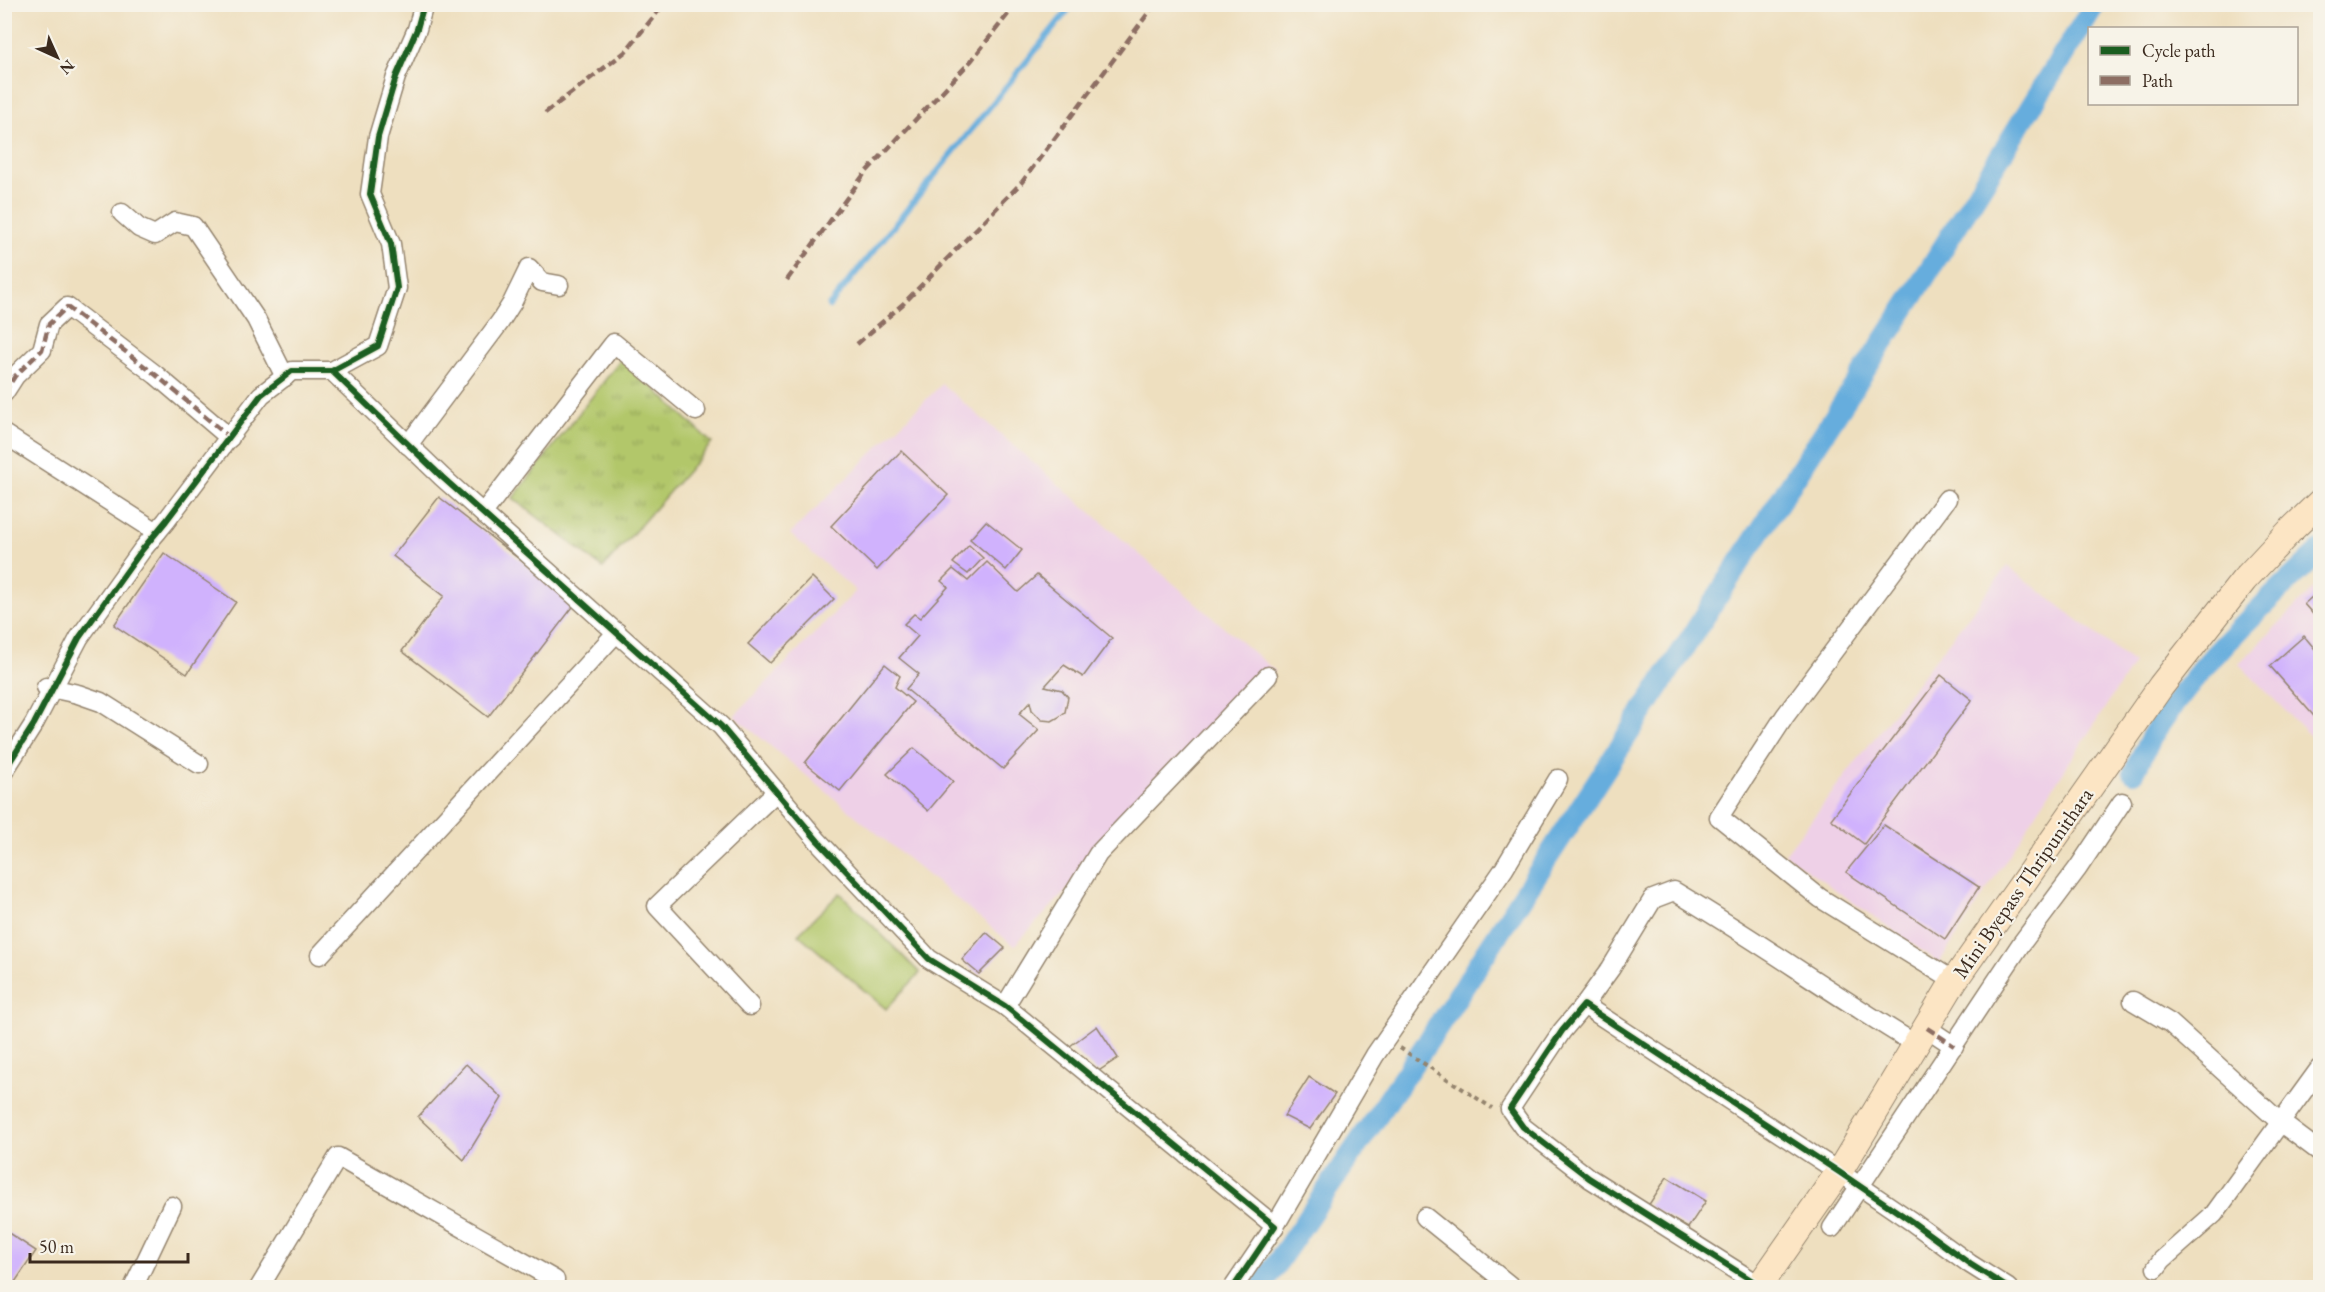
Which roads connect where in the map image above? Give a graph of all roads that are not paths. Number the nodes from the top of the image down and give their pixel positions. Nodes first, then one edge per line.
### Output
1 (424, 4) edge
2 (122, 213) dead end
3 (559, 285) dead end
4 (332, 371) junction
5 (285, 377) junction
6 (4, 393) edge
7 (696, 411) dead end
8 (4, 434) edge
9 (230, 438) junction
10 (408, 445) junction
11 (1947, 499) dead end
12 (2320, 502) edge
13 (483, 513) junction
14 (157, 532) junction
15 (616, 632) junction
16 (1268, 676) dead end
17 (50, 688) junction
18 (199, 764) dead end
19 (4, 771) edge
20 (1558, 779) dead end
21 (776, 792) junction
22 (2122, 802) dead end
23 (320, 954) dead end
24 (1954, 981) junction
25 (2133, 1001) dead end
26 (1584, 1005) junction
27 (750, 1006) dead end
28 (1005, 1006) junction
29 (1922, 1036) junction
30 (1954, 1046) junction
31 (2320, 1068) edge
32 (2280, 1122) junction
33 (2320, 1152) edge
34 (1839, 1172) junction
35 (1860, 1187) junction
36 (172, 1206) dead end
37 (1425, 1217) dead end
38 (1275, 1226) junction
39 (1832, 1227) dead end
40 (2156, 1268) dead end
41 (555, 1280) dead end
42 (1759, 1286) edge
43 (133, 1287) edge
44 (259, 1287) edge
45 (1233, 1287) edge
46 (1513, 1287) edge
47 (2008, 1287) edge

1 - 4 street
2 - 5 street
3 - 10 street
4 - 5 street
4 - 10 street
5 - 9 street
6 - 9 street
7 - 13 street
8 - 14 street
9 - 14 street
10 - 13 street
11 - 24 street
12 - 24 main road, Mini Byepass Thripunithara
13 - 15 street
14 - 17 street
15 - 21 street
15 - 23 street
16 - 28 street
17 - 18 street
17 - 19 street
20 - 38 street
21 - 27 street
21 - 28 street
22 - 30 street
24 - 29 main road, Mini Byepass Thripunithara
25 - 32 street
26 - 29 street
26 - 34 street
26 - 42 street
28 - 38 street
29 - 30 street
29 - 34 main road, Mini Byepass Thripunithara
30 - 35 street
31 - 32 street
32 - 33 street
32 - 40 street
34 - 35 street
34 - 42 main road, Mini Byepass Thripunithara
35 - 39 street
35 - 47 street
36 - 43 street
37 - 46 street
38 - 45 street
41 - 44 street

